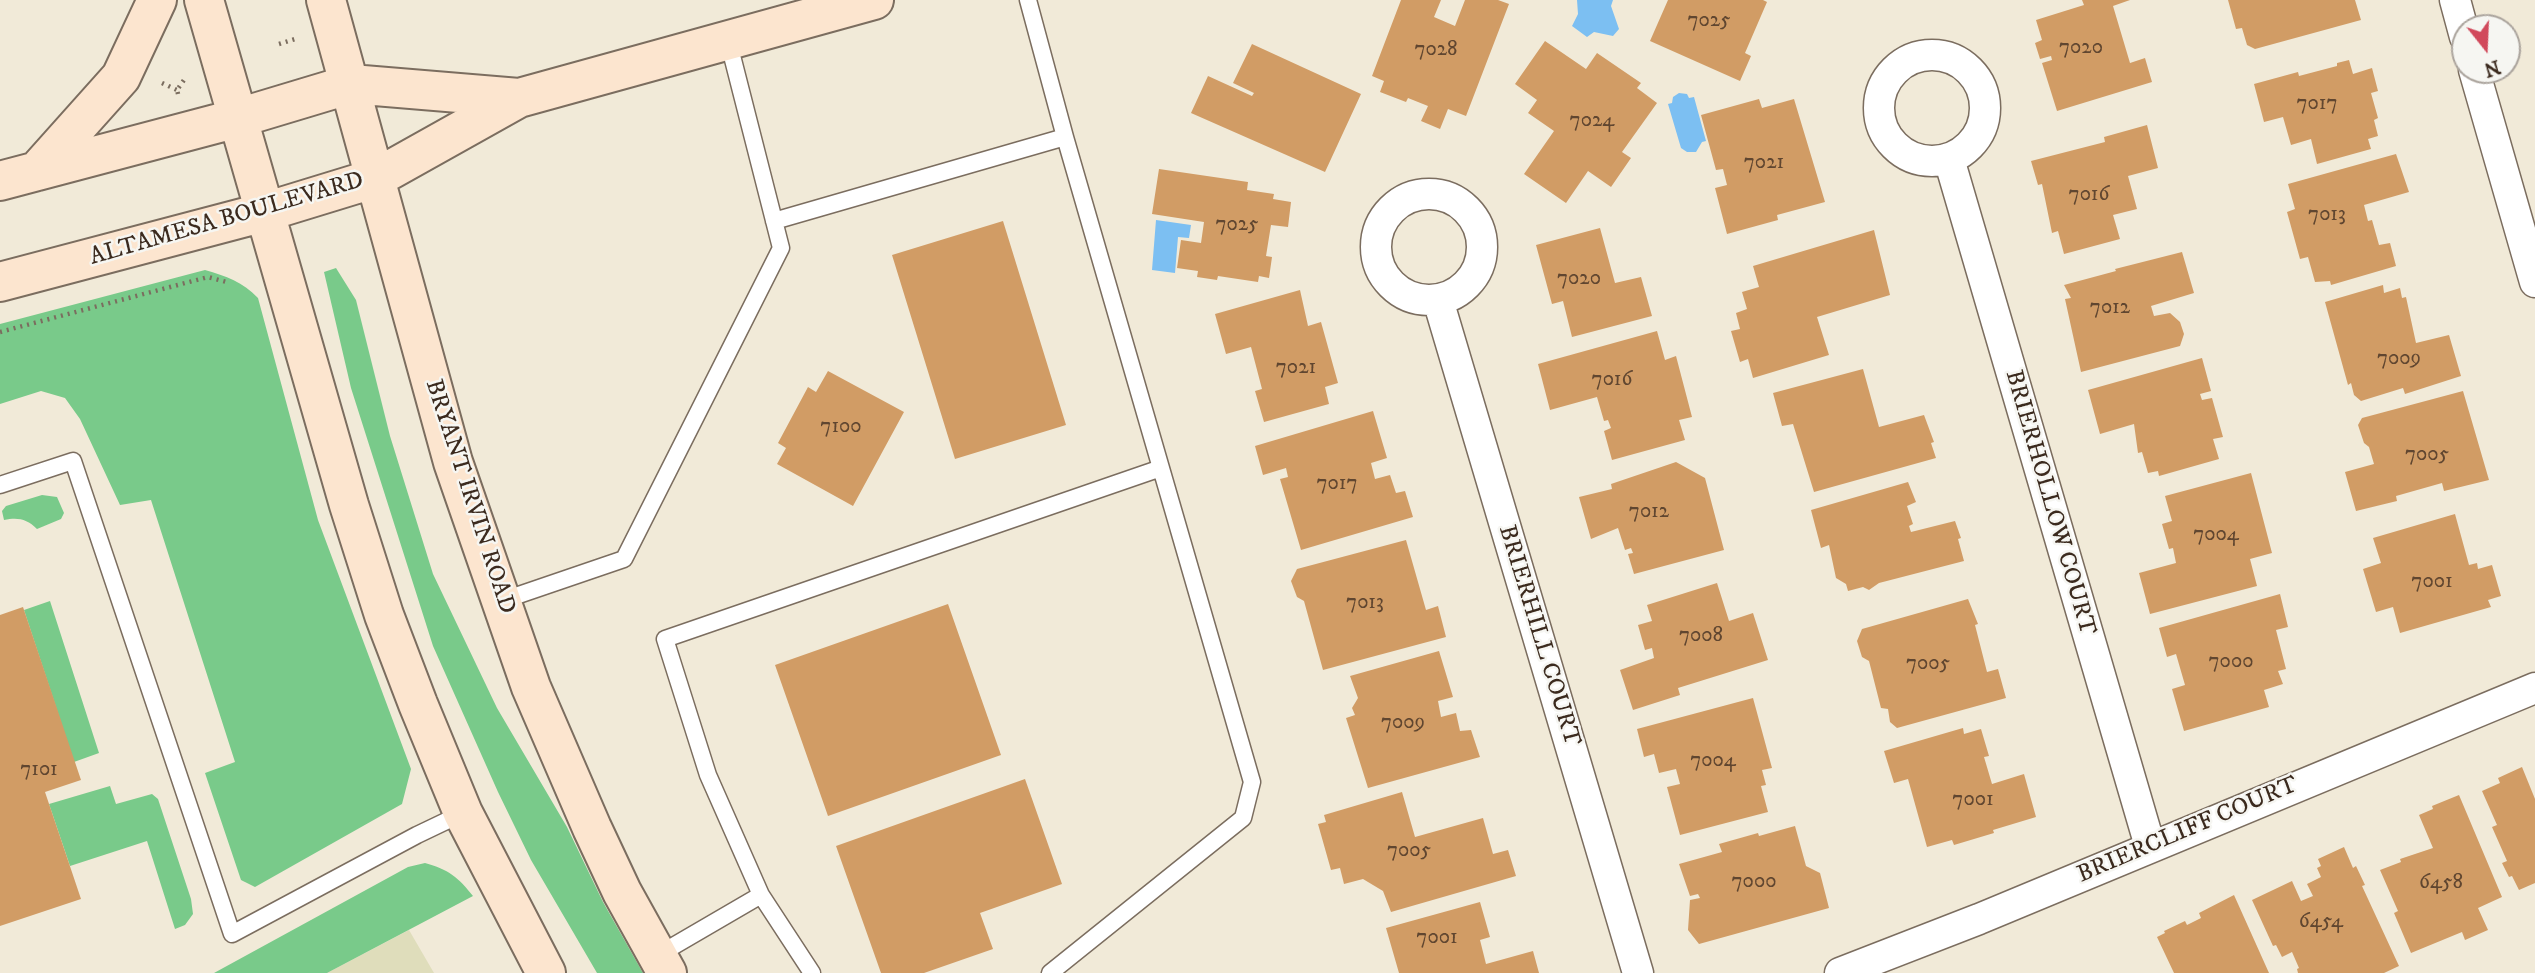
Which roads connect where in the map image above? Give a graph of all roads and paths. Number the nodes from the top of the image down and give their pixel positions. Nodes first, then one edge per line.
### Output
1 (157, 0) edge
2 (204, 0) edge
3 (326, 0) edge
4 (874, 0) edge
5 (1028, 0) edge
6 (728, 40) junction
7 (351, 84) junction
8 (2478, 84) edge
9 (519, 98) junction
10 (238, 118) junction
11 (1065, 137) junction
12 (1949, 159) dead end
13 (37, 171) junction
14 (376, 178) junction
15 (0, 181) edge
16 (265, 212) junction
17 (774, 221) junction
18 (0, 282) edge
19 (2535, 282) edge
20 (230, 283) dead end
21 (1438, 300) dead end
22 (0, 332) edge
23 (1161, 468) junction
24 (0, 485) edge
25 (502, 601) junction
26 (2535, 688) edge
27 (463, 813) junction
28 (2150, 846) junction
29 (761, 895) junction
30 (662, 964) edge
31 (546, 973) edge
32 (812, 973) edge
33 (1050, 973) edge
34 (1637, 973) edge
35 (1840, 973) edge

1 - 13 main road
2 - 10 main road
3 - 7 main road, BRYANT IRVIN ROAD
4 - 6 main road, ALTAMESA BOULEVARD
5 - 11 lane
6 - 9 main road, ALTAMESA BOULEVARD
6 - 17 lane
7 - 9 main road, ALTAMESA BOULEVARD
7 - 10 main road, ALTAMESA BOULEVARD
7 - 14 main road, BRYANT IRVIN ROAD
8 - 19 street
9 - 14 main road, ALTAMESA BOULEVARD
10 - 13 main road, ALTAMESA BOULEVARD
10 - 16 main road
11 - 17 lane
11 - 23 lane
12 - 28 street, BRIERHOLLOW COURT
13 - 15 main road, ALTAMESA BOULEVARD
14 - 16 main road, ALTAMESA BOULEVARD
14 - 25 main road, BRYANT IRVIN ROAD
16 - 18 main road, ALTAMESA BOULEVARD
16 - 27 main road
17 - 25 lane
20 - 22 path
21 - 34 street, BRIERHILL COURT
23 - 29 lane
23 - 33 lane
24 - 27 lane
25 - 30 main road, BRYANT IRVIN ROAD
26 - 28 street, BRIERCLIFF COURT
27 - 31 main road
28 - 35 street, BRIERCLIFF COURT
29 - 30 lane
29 - 32 lane

